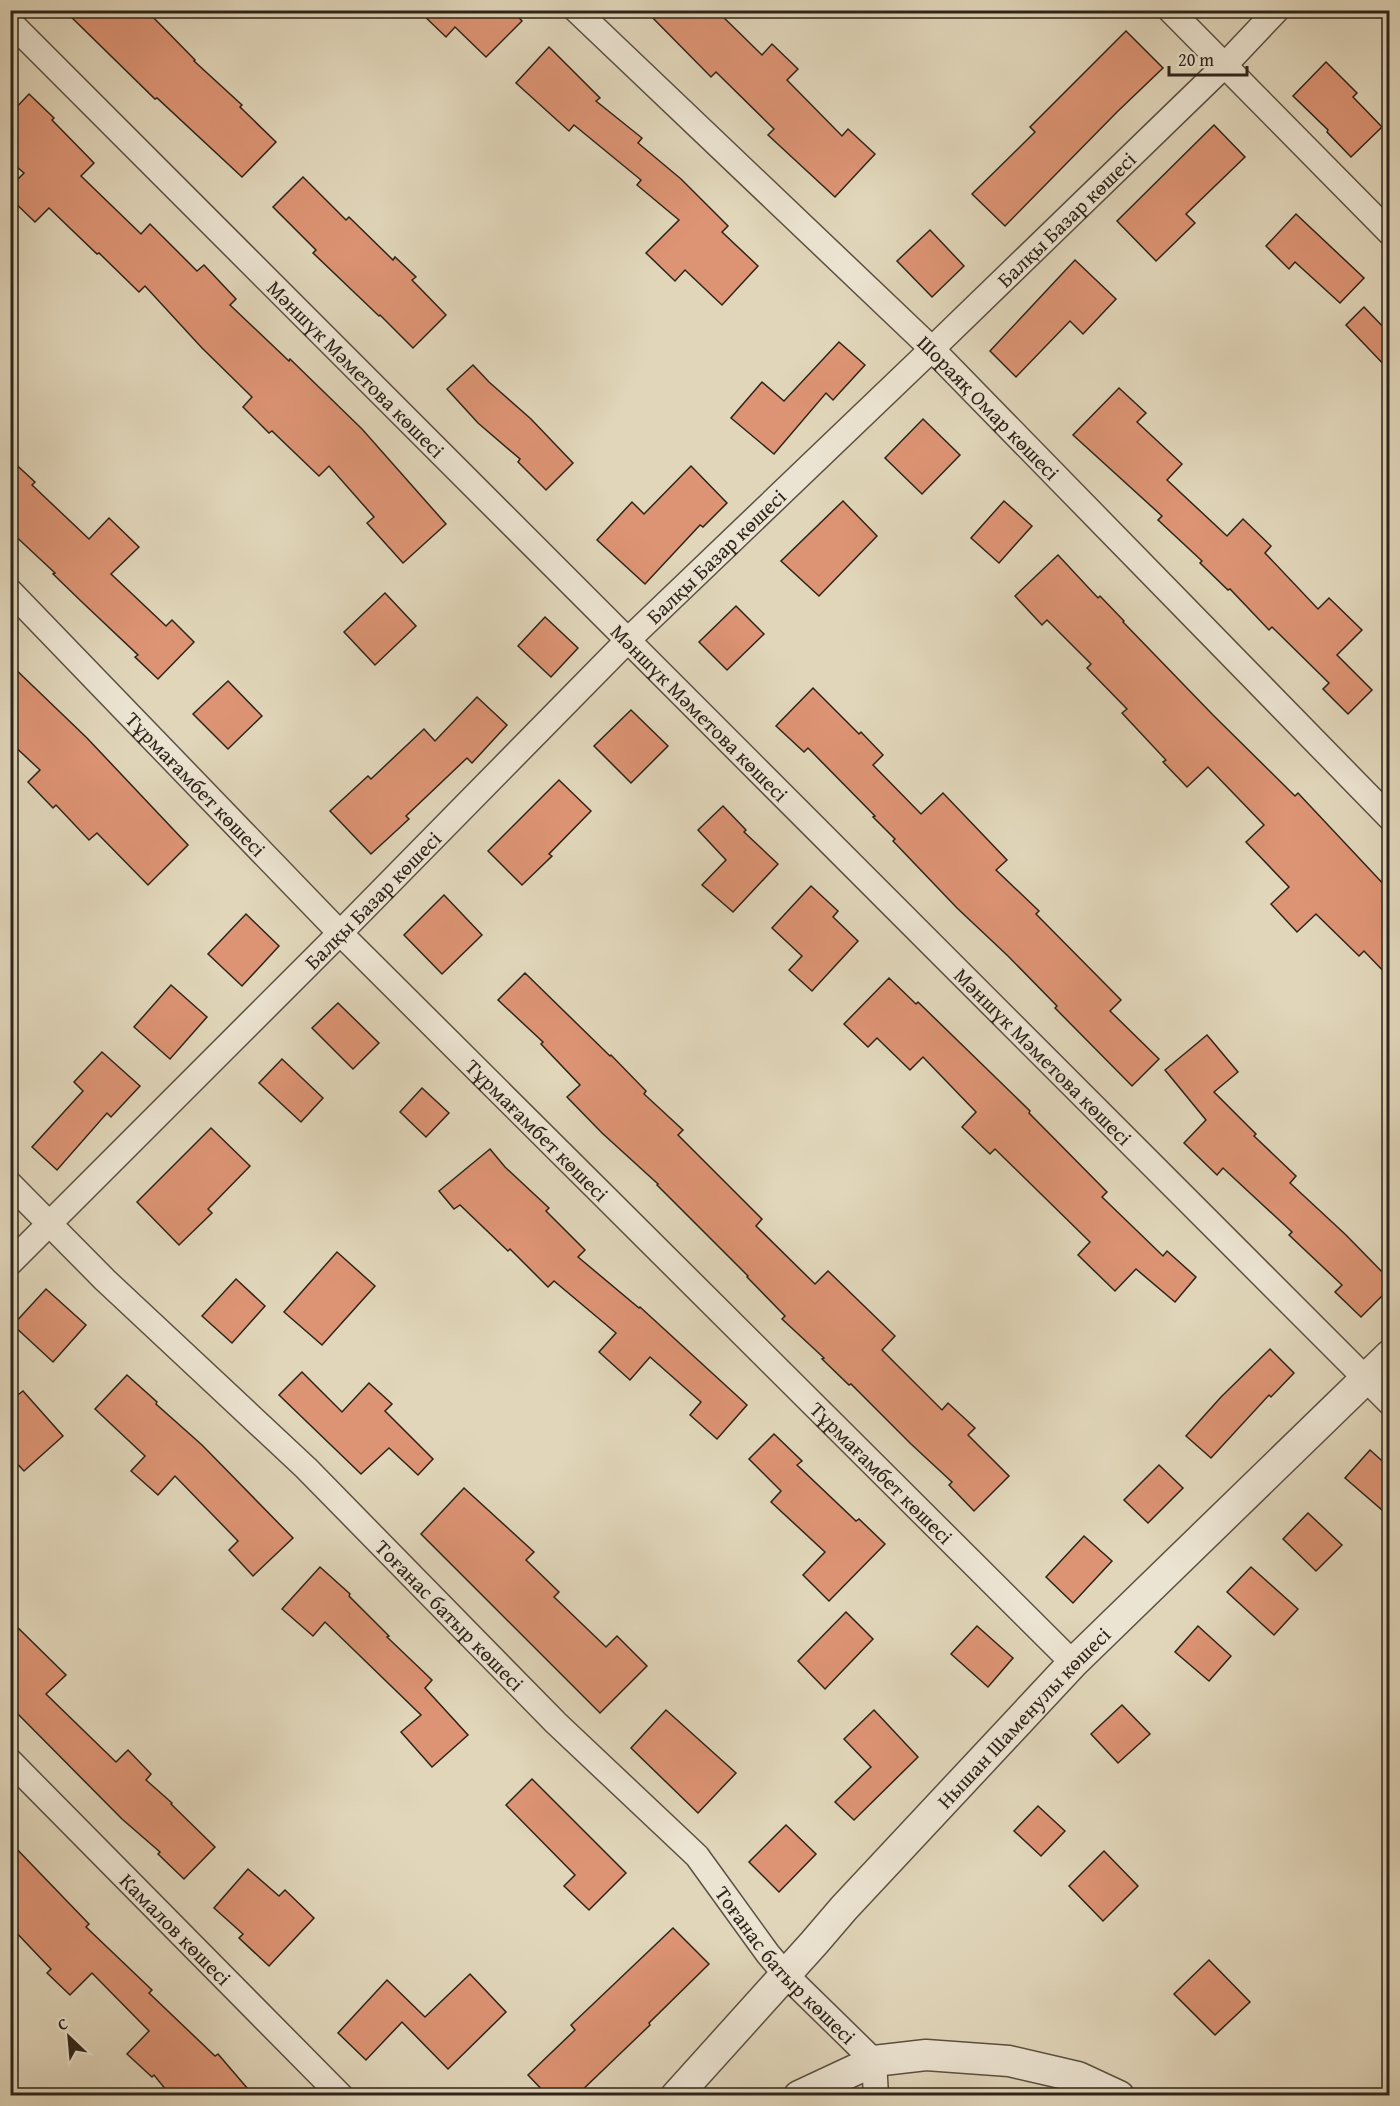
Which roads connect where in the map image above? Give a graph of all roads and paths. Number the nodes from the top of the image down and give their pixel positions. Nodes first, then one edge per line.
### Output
1 (576, 10) edge
2 (1170, 10) edge
3 (1277, 10) edge
4 (10, 22) edge
5 (1224, 66) junction
6 (1389, 233) edge
7 (932, 349) junction
8 (10, 591) edge
9 (628, 640) junction
10 (1389, 818) edge
11 (340, 933) junction
12 (10, 1185) edge
13 (50, 1223) junction
14 (10, 1263) edge
15 (1389, 1355) edge
16 (1366, 1379) junction
17 (1389, 1403) edge
18 (1073, 1663) junction
19 (10, 1761) edge
20 (785, 1974) junction
21 (874, 2061) junction
22 (341, 2096) edge
23 (676, 2096) edge
24 (800, 2096) edge
25 (876, 2096) edge
26 (1119, 2096) edge

1 - 7 street, Шораяқ Омар көшесі
2 - 5 street
3 - 5 street, Балқы Базар көшесі
4 - 9 street, Мәншүк Мәметова көшесі
5 - 6 street
5 - 7 street, Балқы Базар көшесі
7 - 9 street, Балқы Базар көшесі
7 - 10 street, Шораяқ Омар көшесі
8 - 11 street, Тұрмағамбет көшесі
9 - 11 street, Балқы Базар көшесі
9 - 16 street, Мәншүк Мәметова көшесі
11 - 13 street, Балқы Базар көшесі
11 - 18 street, Тұрмағамбет көшесі
12 - 13 street, Тоғанас батыр көшесі
13 - 14 street, Балқы Базар көшесі
13 - 20 street, Тоғанас батыр көшесі
15 - 16 street, Нышан Шаменулы көшесі
16 - 17 street, Мәншүк Мәметова көшесі
16 - 18 street, Нышан Шаменулы көшесі
18 - 20 street, Нышан Шаменулы көшесі
19 - 22 street, Камалов көшесі
20 - 21 street, Тоғанас батыр көшесі
20 - 23 street, Нышан Шаменулы көшесі
21 - 24 street
21 - 25 street
21 - 26 street

